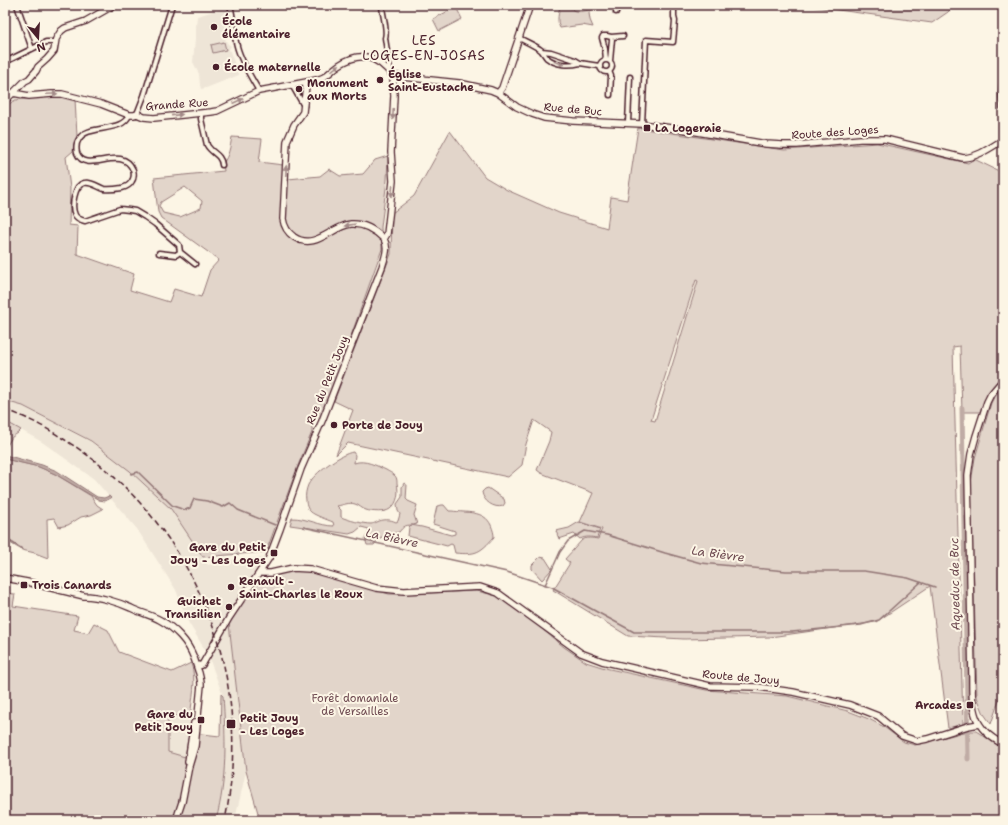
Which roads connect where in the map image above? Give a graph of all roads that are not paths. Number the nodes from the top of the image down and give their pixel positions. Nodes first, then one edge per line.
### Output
1 (17, 5) edge
2 (114, 5) edge
3 (172, 5) edge
4 (230, 5) edge
5 (382, 5) edge
6 (530, 5) edge
7 (617, 5) edge
8 (674, 5) edge
9 (616, 12) dead end
10 (623, 36) dead end
11 (611, 37) junction
12 (519, 38) junction
13 (55, 42) junction
14 (32, 49) junction
15 (542, 51) junction
16 (608, 61) junction
17 (5, 62) edge
18 (580, 63) junction
19 (599, 66) junction
20 (609, 71) junction
21 (391, 73) junction
22 (630, 77) dead end
23 (312, 81) junction
24 (1003, 82) edge
25 (292, 85) junction
26 (259, 91) junction
27 (13, 93) junction
28 (498, 93) junction
29 (610, 96) dead end
30 (5, 101) edge
31 (304, 106) junction
32 (1003, 107) edge
33 (136, 114) junction
34 (128, 115) junction
35 (201, 116) junction
36 (628, 123) junction
37 (642, 124) junction
38 (734, 138) joint
39 (1003, 140) edge
40 (222, 165) dead end
41 (384, 238) junction
42 (180, 252) junction
43 (159, 253) dead end
44 (195, 264) dead end
45 (1003, 380) edge
46 (260, 572) junction
47 (5, 578) edge
48 (197, 666) junction
49 (979, 724) junction
50 (1003, 744) edge
51 (176, 820) edge

1 - 14 street
2 - 13 street
3 - 33 street
4 - 26 street
5 - 21 street
6 - 12 street
7 - 9 street
8 - 37 street
10 - 11 street
11 - 16 street
11 - 16 street
12 - 15 street
12 - 28 street
13 - 14 street
13 - 27 street
14 - 17 street
15 - 18 street
15 -> 18 street
16 - 19 street
16 - 20 street
18 - 19 street
19 - 20 street
20 - 29 street
23 -> 21 street, Grande Rue
21 - 28 street, Rue de Buc
21 -> 41 street, Rue du Petit Jouy
22 - 36 street
23 - 25 street, Grande Rue
23 - 31 street
24 - 32 street
25 - 26 street, Grande Rue
25 - 31 street
35 -> 26 street, Grande Rue
27 - 30 street
27 -> 34 street, Grande Rue
28 - 36 street, Rue de Buc
41 -> 31 street
33 - 34 street, Grande Rue
33 -> 35 street, Grande Rue
34 - 42 street
35 - 40 street
36 - 37 street, Rue de Buc
37 - 38 street, Rue de Buc
38 - 39 street, Route des Loges
41 - 46 street, Rue du Petit Jouy
42 - 43 street
42 - 44 street
45 - 49 street
46 - 48 street, Rue du Petit Jouy
46 - 49 street, Route de Jouy
47 - 48 street
48 - 51 street
49 - 50 street

